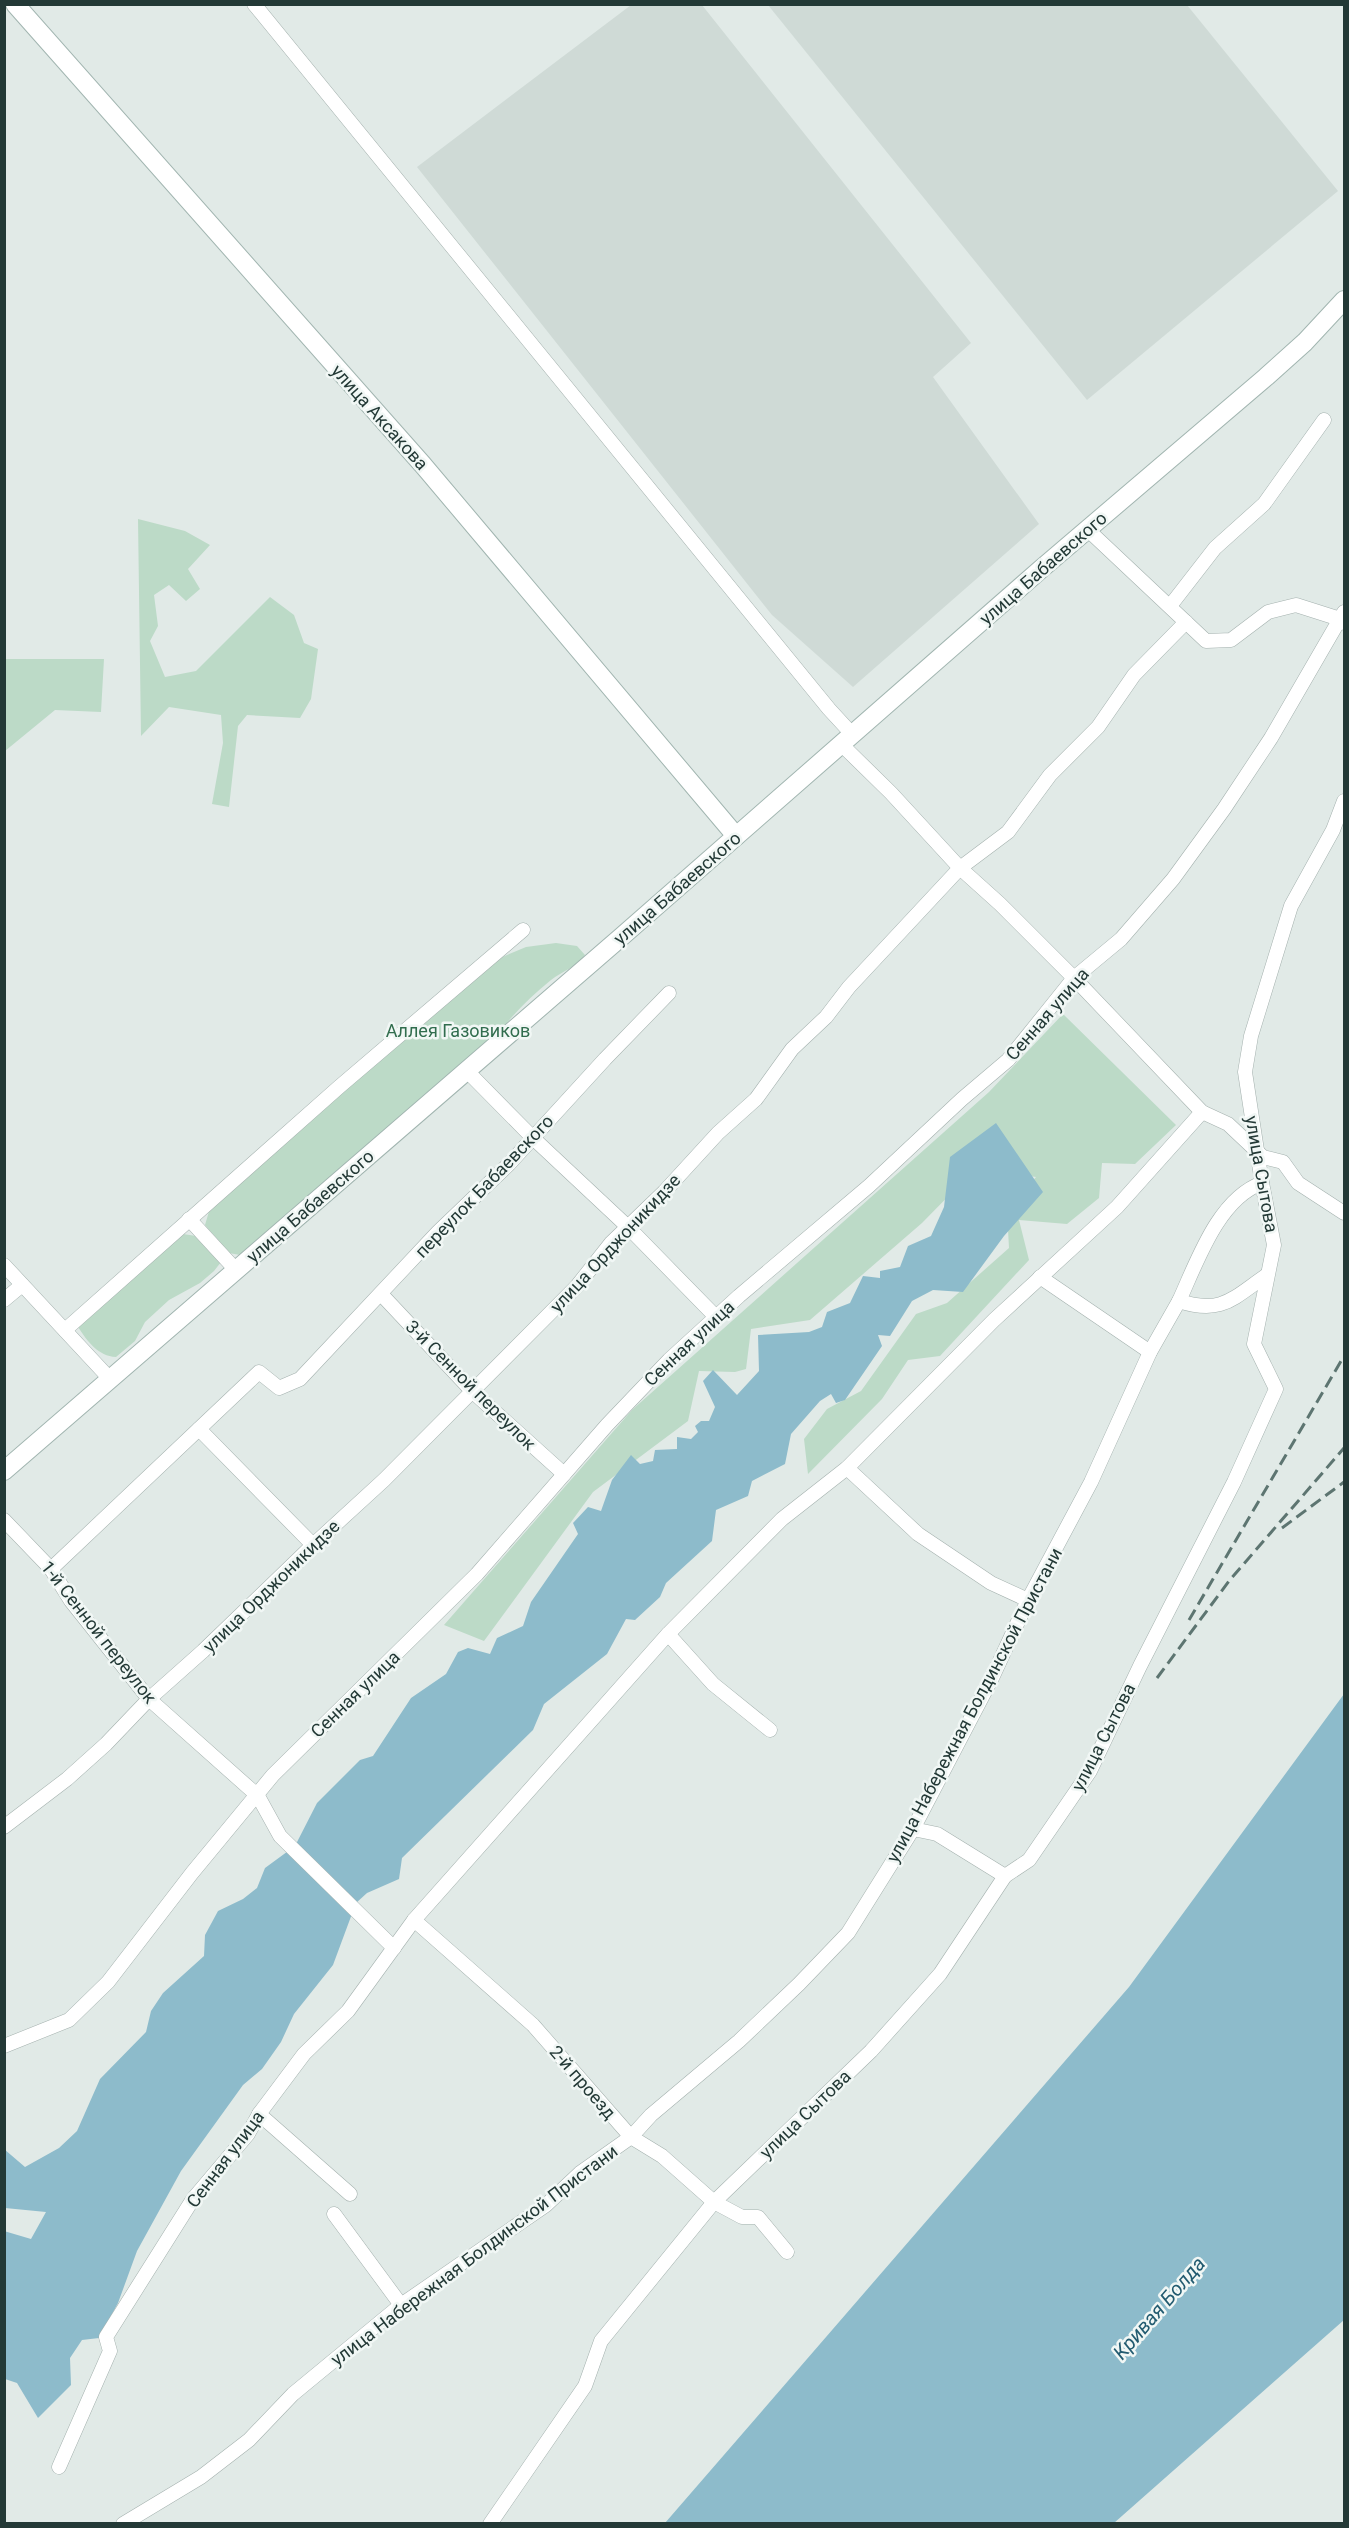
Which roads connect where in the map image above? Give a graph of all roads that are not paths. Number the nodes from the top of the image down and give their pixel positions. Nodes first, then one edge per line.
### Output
1 (15, 4) edge
2 (254, 4) edge
3 (1344, 300) edge
4 (1324, 420) dead end
5 (1087, 529) junction
6 (1170, 606) junction
7 (1343, 618) edge
8 (1186, 622) junction
9 (847, 739) junction
10 (1344, 801) edge
11 (736, 837) junction
12 (960, 868) junction
13 (523, 930) dead end
14 (1074, 978) junction
15 (669, 993) dead end
16 (466, 1070) junction
17 (1202, 1112) junction
18 (533, 1138) junction
19 (1257, 1153) junction
20 (1262, 1183) junction
21 (1344, 1213) edge
22 (189, 1219) junction
23 (628, 1227) junction
24 (4, 1265) edge
25 (236, 1270) junction
26 (1267, 1275) junction
27 (1040, 1277) junction
28 (22, 1285) junction
29 (381, 1294) junction
30 (4, 1300) edge
31 (1179, 1300) junction
32 (716, 1317) junction
33 (65, 1330) junction
34 (1150, 1352) junction
35 (111, 1380) junction
36 (473, 1392) junction
37 (199, 1429) junction
38 (847, 1468) junction
39 (4, 1471) edge
40 (564, 1474) junction
41 (4, 1520) edge
42 (313, 1545) junction
43 (51, 1569) junction
44 (1028, 1600) junction
45 (668, 1634) junction
46 (149, 1699) junction
47 (770, 1730) dead end
48 (258, 1796) junction
49 (4, 1827) edge
50 (913, 1829) junction
51 (1005, 1876) junction
52 (414, 1920) junction
53 (394, 1948) junction
54 (4, 2046) edge
55 (259, 2114) junction
56 (631, 2137) junction
57 (350, 2194) dead end
58 (714, 2202) junction
59 (334, 2214) dead end
60 (786, 2252) dead end
61 (401, 2305) junction
62 (59, 2467) dead end
63 (123, 2523) edge
64 (490, 2523) edge

1 - 11 main road, улица Аксакова
2 - 9 street
3 - 5 main road, улица Бабаевского
4 - 6 street
5 - 6 street
5 - 9 main road, улица Бабаевского
6 - 8 street
7 - 8 street
7 - 14 street, Сенная улица
8 - 12 street, улица Орджоникидзе
9 - 11 main road, улица Бабаевского
9 - 12 street
10 - 19 street, улица Сытова
11 - 16 main road, улица Бабаевского
12 - 14 street
12 - 23 street, улица Орджоникидзе
13 - 22 street
14 - 17 street
14 - 32 street, Сенная улица
15 - 18 street, переулок Бабаевского
16 - 18 street
16 - 25 main road, улица Бабаевского
17 - 19 street
17 - 27 street, Сенная улица
18 - 23 street
18 - 29 street, переулок Бабаевского
19 - 20 street, улица Сытова
19 - 21 street
20 - 26 street, улица Сытова
20 - 31 street, улица Набережная Болдинской Пристани
22 - 25 street
22 - 33 street
23 - 32 street
23 - 36 street, улица Орджоникидзе
24 - 28 street
25 - 35 main road, улица Бабаевского
26 - 31 street
26 - 51 street, улица Сытова
27 - 34 street
27 - 38 street, Сенная улица
28 - 30 street
28 - 33 street
29 - 36 street, 3-й Сенной переулок
29 - 37 street, переулок Бабаевского
31 - 34 street, улица Набережная Болдинской Пристани
32 - 40 street, Сенная улица
33 - 35 street
34 - 44 street, улица Набережная Болдинской Пристани
35 - 39 main road, улица Бабаевского
36 - 40 street, 3-й Сенной переулок
36 - 42 street, улица Орджоникидзе
37 - 42 street
37 - 43 street
38 - 44 street
38 - 45 street, Сенная улица
40 - 48 street, Сенная улица
41 - 43 street, 1-й Сенной переулок
42 - 46 street, улица Орджоникидзе
43 - 46 street, 1-й Сенной переулок
44 - 50 street, улица Набережная Болдинской Пристани
45 - 47 street
45 - 52 street, Сенная улица
46 - 48 street, 1-й Сенной переулок
46 - 49 street, улица Орджоникидзе
48 - 53 street, 1-й Сенной переулок
48 - 54 street, Сенная улица
50 - 51 street
50 - 56 street, улица Набережная Болдинской Пристани
51 - 58 street, улица Сытова
52 - 53 street, Сенная улица
52 - 56 street, 2-й проезд
53 - 55 street, Сенная улица
55 - 57 street
55 - 62 street, Сенная улица
56 - 58 street, 2-й проезд
56 - 61 street, улица Набережная Болдинской Пристани
58 - 60 street, 2-й проезд
58 - 64 street, улица Сытова
59 - 61 street
61 - 63 street, улица Набережная Болдинской Пристани

